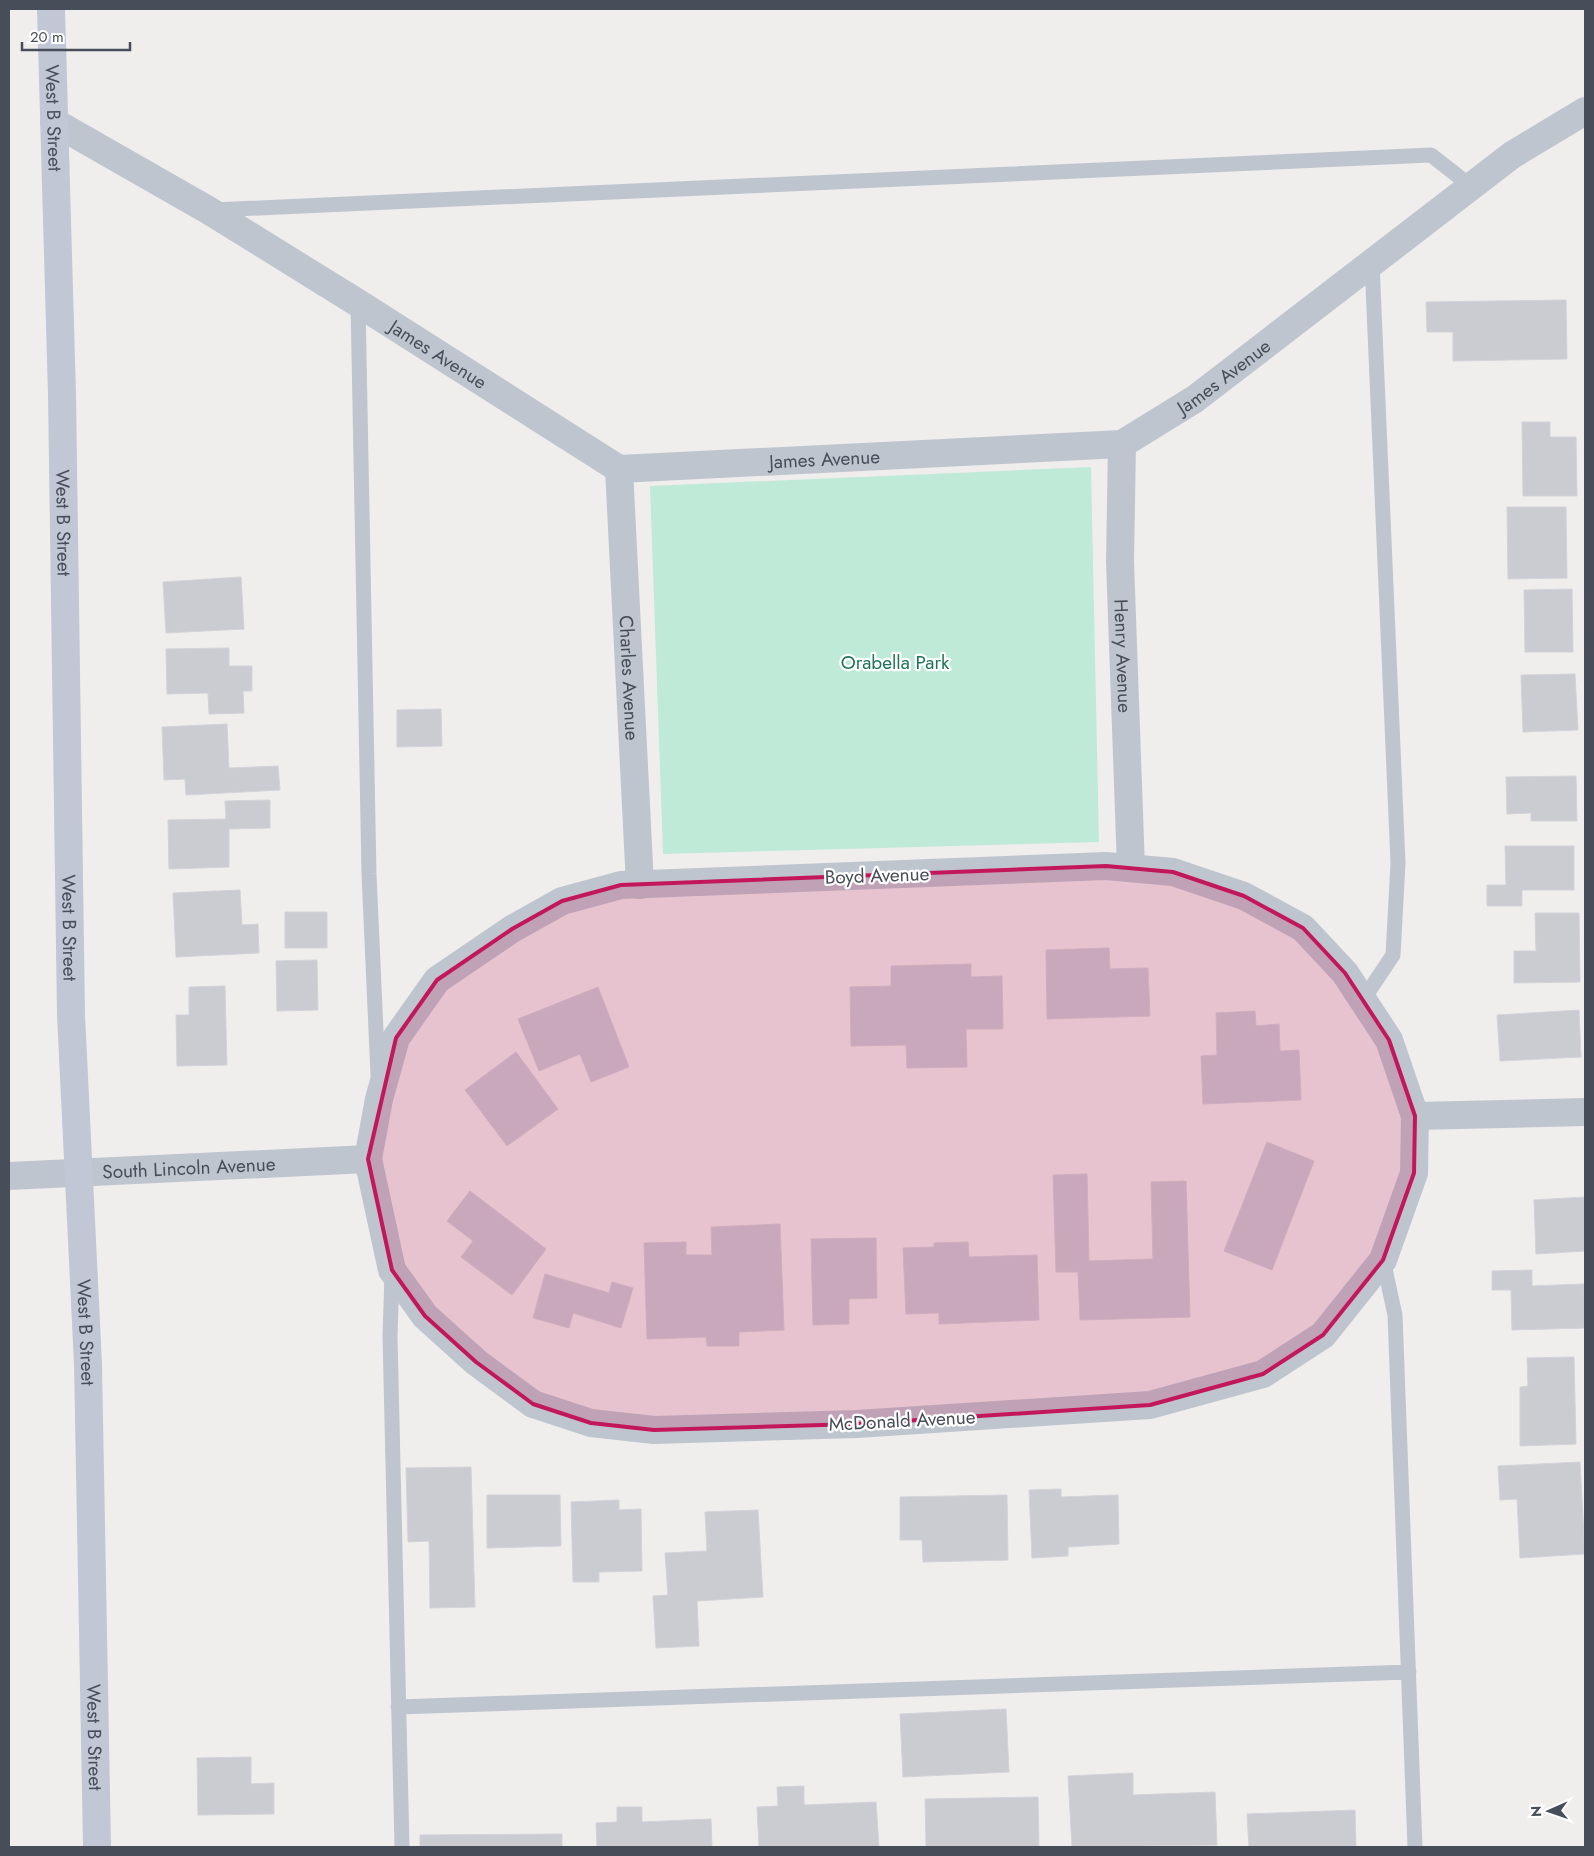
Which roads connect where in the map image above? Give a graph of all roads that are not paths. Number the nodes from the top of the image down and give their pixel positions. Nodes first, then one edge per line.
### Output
1 (51, 9) edge
2 (1585, 111) edge
3 (54, 122) junction
4 (1472, 187) junction
5 (208, 210) junction
6 (1372, 263) junction
7 (358, 303) junction
8 (1122, 444) junction
9 (620, 470) junction
10 (1132, 868) junction
11 (640, 884) junction
12 (1363, 1000) junction
13 (379, 1099) junction
14 (1585, 1112) edge
15 (1415, 1116) junction
16 (368, 1159) junction
17 (79, 1173) junction
18 (9, 1176) edge
19 (1384, 1260) junction
20 (392, 1270) junction
21 (1408, 1672) junction
22 (398, 1707) junction
23 (97, 1847) edge
24 (402, 1847) edge
25 (1415, 1847) edge

1 - 3 street, West B Street
2 - 4 street, James Avenue
3 - 5 street, James Avenue
3 - 17 street, West B Street
4 - 5 lane
4 - 6 street, James Avenue
5 - 7 street, James Avenue
6 - 8 street, James Avenue
6 - 12 lane
7 - 9 street, James Avenue
7 - 13 lane
8 - 9 street, James Avenue
8 - 10 street, Henry Avenue
9 - 11 street, Charles Avenue
10 - 11 street, Boyd Avenue
10 - 12 street, Boyd Avenue
11 - 13 street, Boyd Avenue
12 - 15 street, Boyd Avenue
13 - 16 street, Boyd Avenue
14 - 15 street
15 - 19 street, McDonald Avenue
16 - 17 street, South Lincoln Avenue
16 - 20 street, McDonald Avenue
17 - 18 street, South Lincoln Avenue
17 - 23 street, West B Street
19 - 20 street, McDonald Avenue
19 - 21 lane
20 - 22 lane
21 - 22 lane
21 - 25 lane
22 - 24 lane

